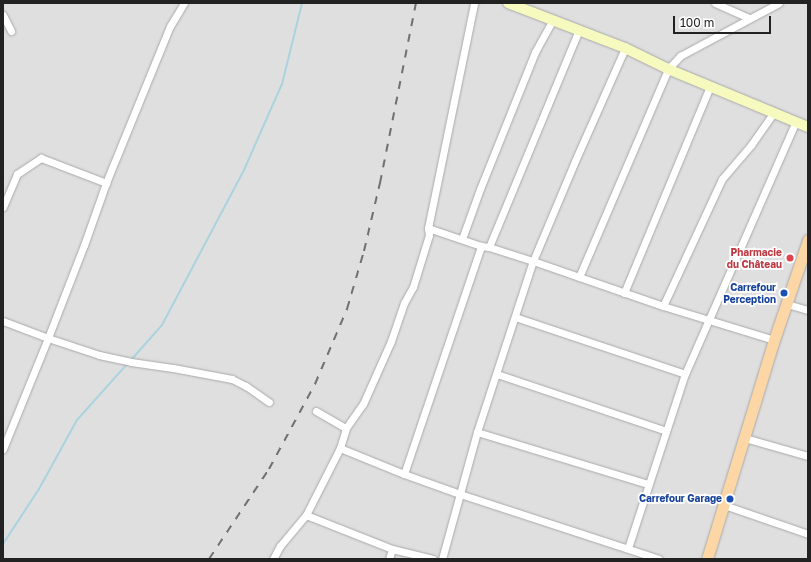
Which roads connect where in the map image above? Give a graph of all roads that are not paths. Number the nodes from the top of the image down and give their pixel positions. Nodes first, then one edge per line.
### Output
1 (184, 3) edge
2 (474, 3) edge
3 (508, 3) edge
4 (715, 3) edge
5 (779, 3) edge
6 (3, 15) edge
7 (748, 18) junction
8 (553, 20) junction
9 (11, 30) dead end
10 (579, 30) junction
11 (625, 48) junction
12 (668, 69) junction
13 (710, 86) junction
14 (773, 113) junction
15 (795, 123) junction
16 (808, 127) edge
17 (106, 183) junction
18 (3, 207) edge
19 (428, 228) junction
20 (462, 239) junction
21 (808, 240) edge
22 (481, 246) junction
23 (489, 246) junction
24 (533, 261) junction
25 (579, 277) junction
26 (624, 292) junction
27 (787, 304) junction
28 (663, 306) junction
29 (808, 310) edge
30 (514, 317) junction
31 (3, 321) edge
32 (707, 321) junction
33 (48, 338) junction
34 (774, 340) junction
35 (497, 374) junction
36 (685, 374) junction
37 (268, 402) dead end
38 (316, 410) dead end
39 (346, 428) junction
40 (666, 431) junction
41 (477, 432) junction
42 (745, 438) junction
43 (340, 448) junction
44 (3, 449) edge
45 (808, 456) edge
46 (404, 474) junction
47 (648, 484) junction
48 (460, 494) junction
49 (724, 505) junction
50 (306, 515) junction
51 (808, 534) edge
52 (628, 548) junction
53 (392, 549) junction
54 (655, 558) edge
55 (273, 559) edge
56 (389, 559) edge
57 (433, 559) edge
58 (442, 559) edge
59 (707, 559) edge

1 - 17 street
2 - 19 street
3 - 8 street
4 - 7 street
5 - 7 street
6 - 9 street
7 - 12 street
8 - 10 street
8 - 20 street
10 - 11 street
10 - 23 street
11 - 12 street
11 - 24 street
12 - 13 street
12 - 25 street
13 - 14 street
13 - 26 street
14 - 15 street
14 - 28 street
15 - 16 street
15 - 32 street
17 - 18 street
17 - 33 street
19 - 20 street
19 - 39 street
20 - 22 street
21 - 27 main road
22 - 23 street
22 - 46 street
23 - 24 street
24 - 25 street
24 - 30 street
25 - 26 street
26 - 28 street
27 - 29 street
27 - 34 main road
28 - 32 street
30 - 35 street
30 - 36 street
31 - 33 street
32 - 34 street
32 - 36 street
33 - 37 street
33 - 44 street
34 - 42 main road
35 - 40 street
35 - 41 street
36 - 40 street
38 - 39 street
39 - 43 street
40 - 47 street
41 - 47 street
41 - 48 street
42 - 45 street
42 - 49 main road
43 - 46 street
43 - 50 street
46 - 48 street
47 - 52 street
48 - 52 street
48 - 58 street
49 - 51 street
49 - 59 main road
50 - 53 street
50 - 55 street
52 - 54 street
53 - 56 street
53 - 57 street

